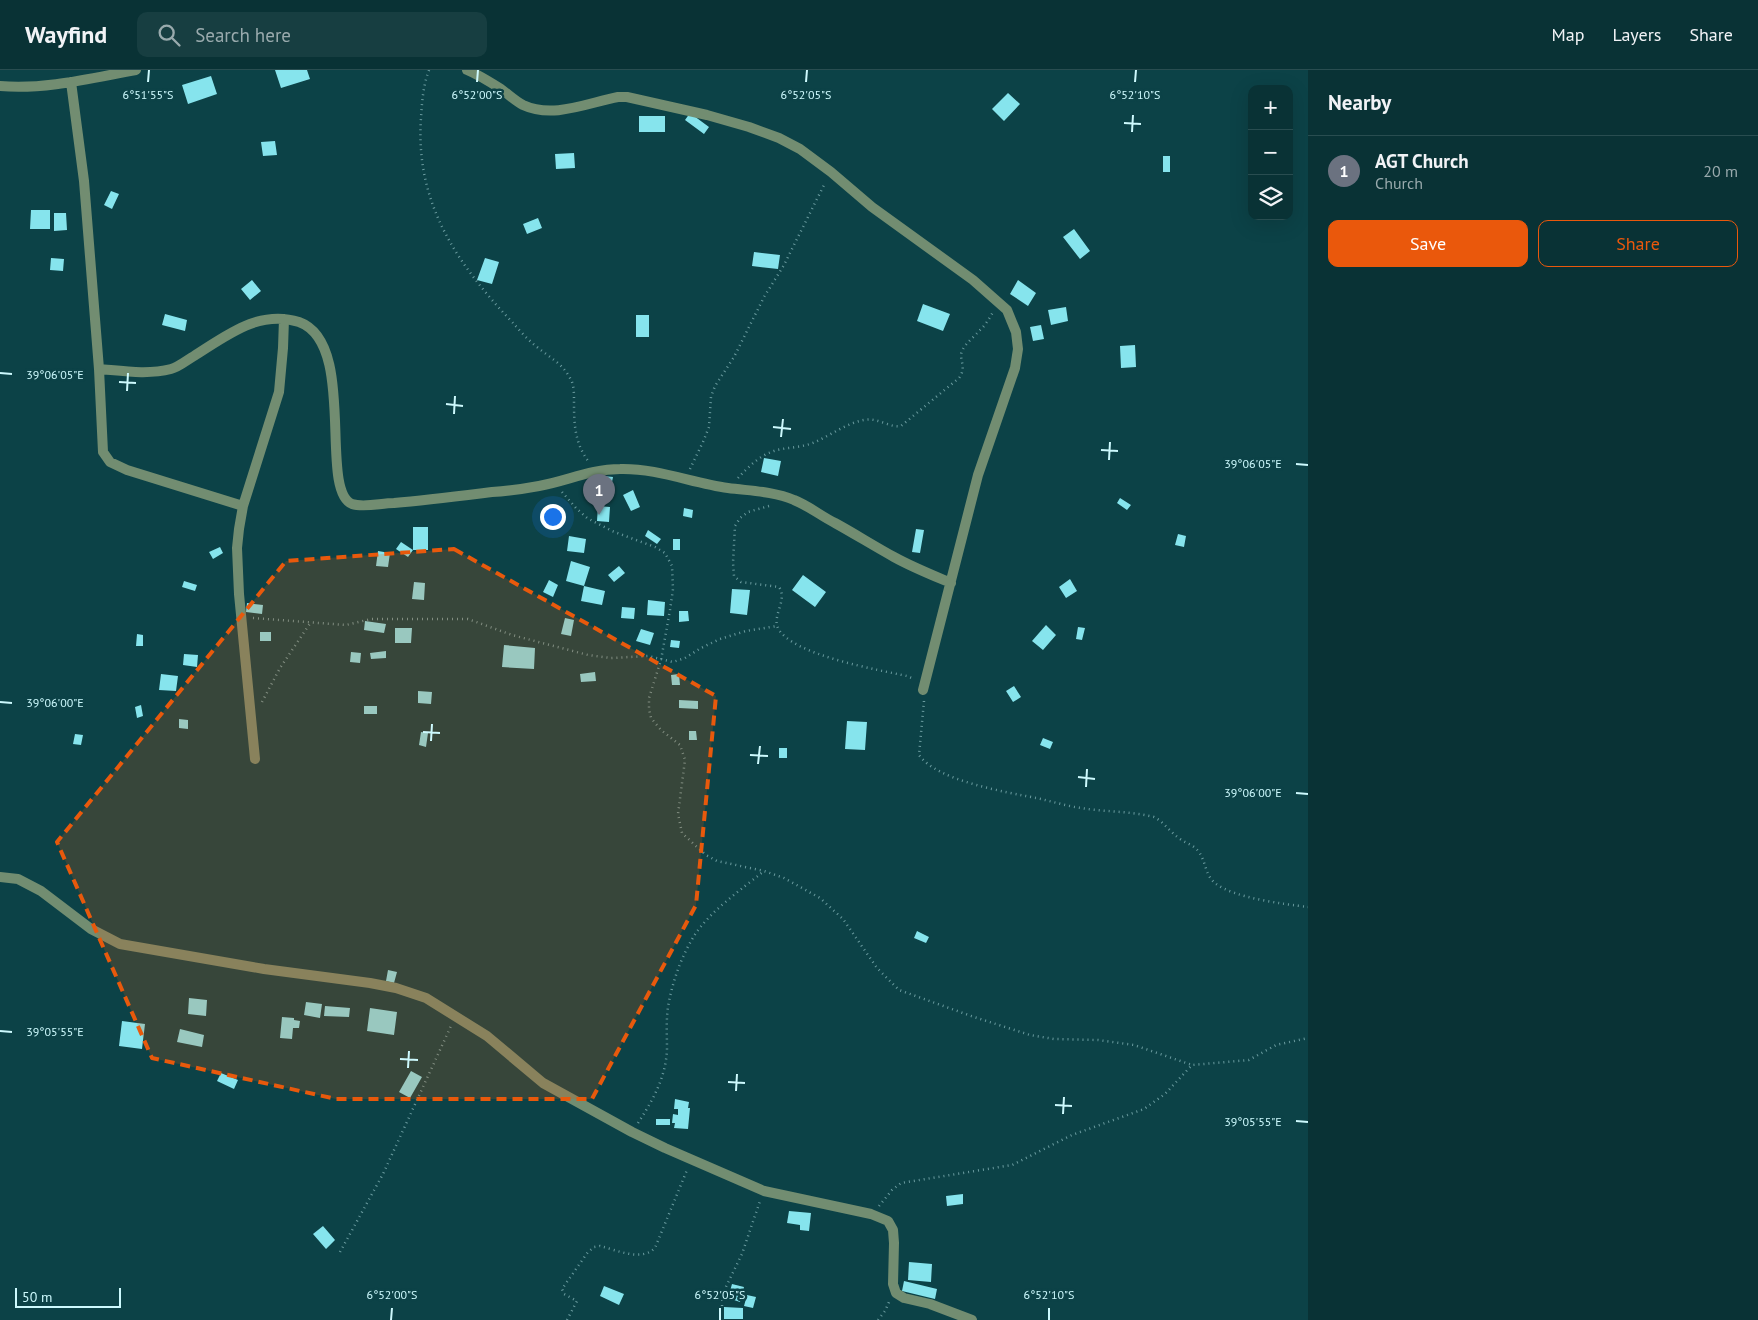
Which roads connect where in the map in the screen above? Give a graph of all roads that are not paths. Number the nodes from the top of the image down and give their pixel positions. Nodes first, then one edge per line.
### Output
1 (136, 70) edge
2 (467, 70) edge
3 (71, 82) junction
4 (0, 86) edge
5 (284, 319) junction
6 (99, 369) junction
7 (244, 506) junction
8 (950, 584) junction
9 (923, 690) road end
10 (255, 759) dead end
11 (0, 877) edge
12 (972, 1320) edge

1 - 3 street
2 - 8 street
3 - 4 street
3 - 6 street
5 - 6 street
5 - 7 street
5 - 8 street
6 - 7 street
7 - 10 street
8 - 9 street
11 - 12 street

